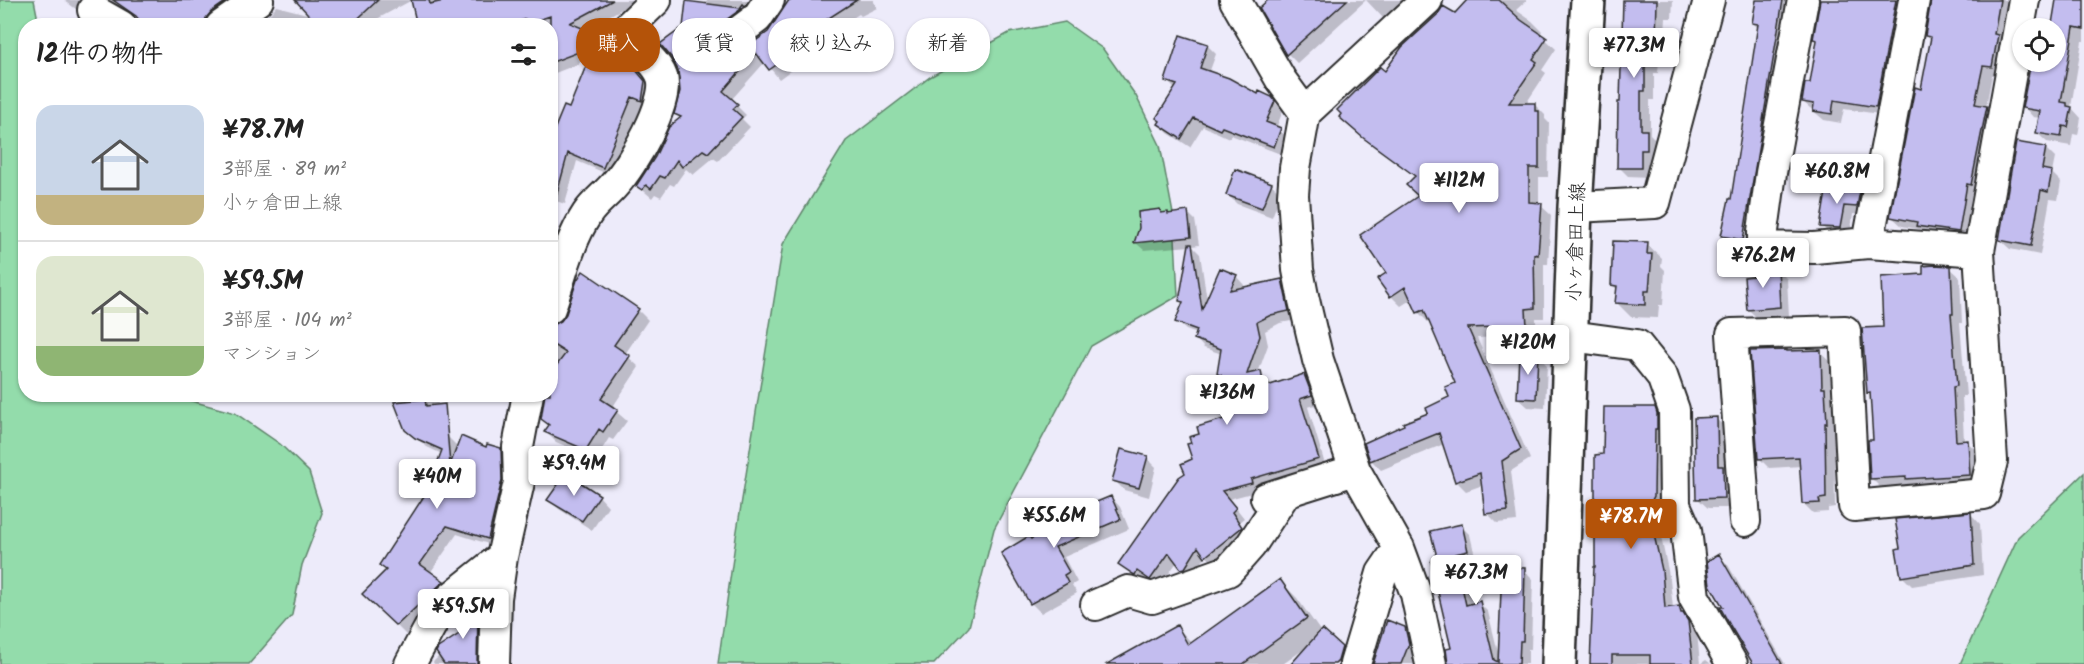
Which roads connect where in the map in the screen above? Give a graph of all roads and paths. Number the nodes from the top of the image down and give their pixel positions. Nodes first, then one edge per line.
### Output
1 (258, 0) edge
2 (656, 0) edge
3 (769, 0) edge
4 (1235, 0) edge
5 (1426, 0) edge
6 (1588, 0) edge
7 (1708, 0) edge
8 (1803, 0) edge
9 (1914, 0) edge
10 (2024, 0) edge
11 (93, 10) dead end
12 (108, 18) edge
13 (232, 18) edge
14 (756, 19) edge
15 (1305, 113) junction
16 (1575, 207) junction
17 (1868, 243) junction
18 (1979, 250) junction
19 (558, 285) edge
20 (1571, 336) junction
21 (527, 402) edge
22 (1355, 470) junction
23 (1286, 492) junction
24 (1255, 501) dead end
25 (1744, 521) dead end
26 (1399, 548) junction
27 (502, 557) junction
28 (1096, 605) dead end
29 (410, 664) edge
30 (494, 664) edge
31 (1355, 664) edge
32 (1431, 664) edge
33 (1559, 664) edge
34 (1732, 664) edge

1 - 13 street
2 - 19 street
3 - 14 street
4 - 15 street
5 - 15 street
6 - 16 main road, 小ヶ倉田上線
7 - 16 street
8 - 17 street
9 - 17 street
10 - 18 street
11 - 12 street
15 - 22 street
16 - 20 main road, 小ヶ倉田上線
17 - 18 street
18 - 25 street
20 - 33 main road, 小ヶ倉田上線
20 - 34 street
21 - 27 street
22 - 23 street
22 - 26 street
23 - 24 street
23 - 28 street
26 - 31 street
26 - 32 street
27 - 29 street
27 - 30 street

